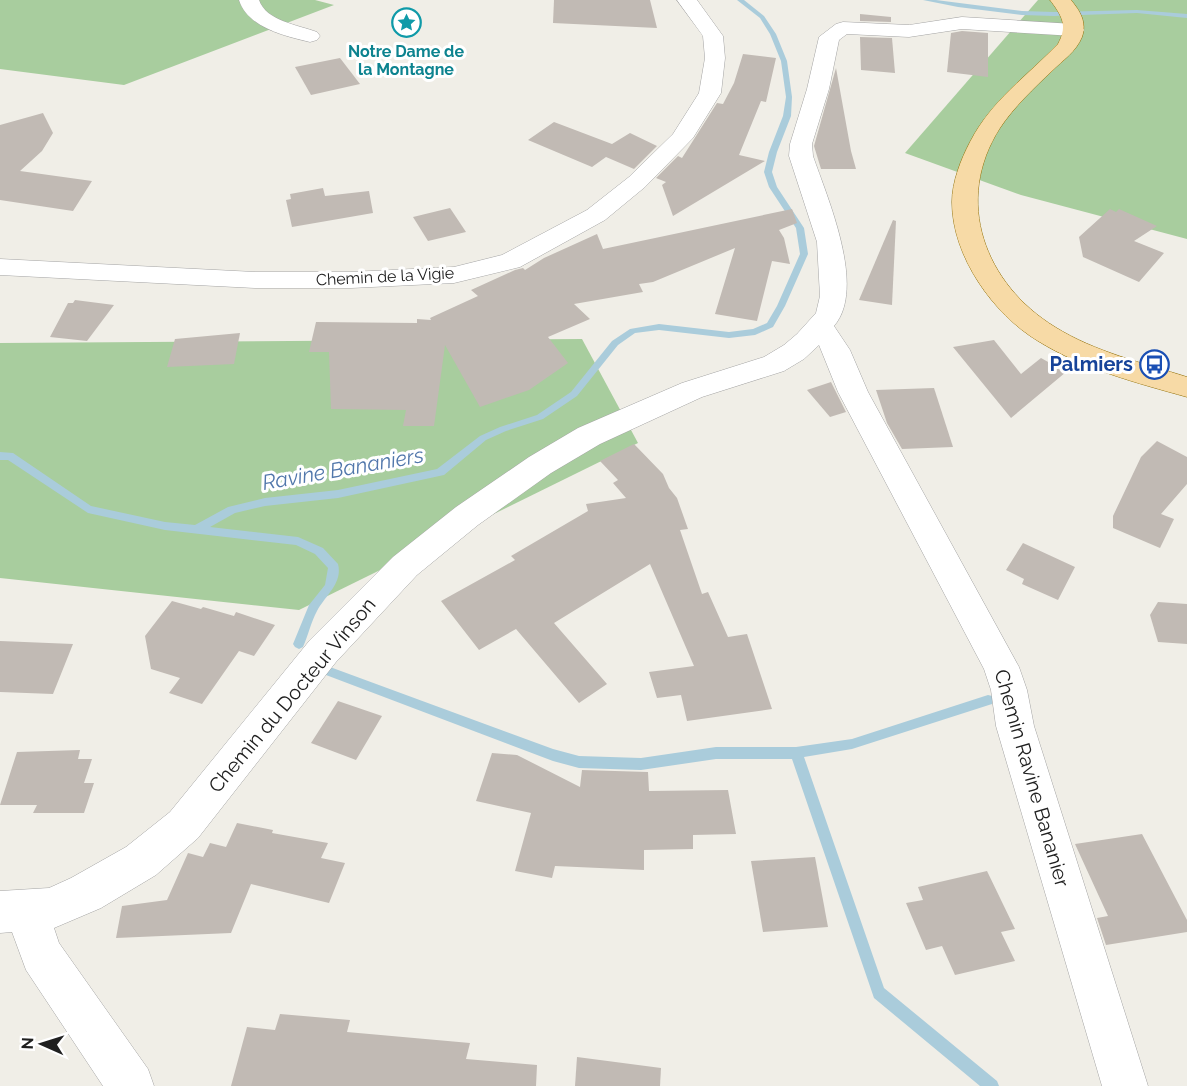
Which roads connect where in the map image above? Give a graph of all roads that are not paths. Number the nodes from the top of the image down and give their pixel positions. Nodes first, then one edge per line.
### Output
1 (249, 0) edge
2 (687, 0) edge
3 (1069, 15) edge
4 (310, 36) dead end
5 (0, 267) edge
6 (820, 325) junction
7 (1187, 387) edge
8 (13, 911) edge
9 (131, 1086) edge
10 (1125, 1086) edge

1 - 4 street
2 - 5 street, Chemin de la Vigie
3 - 6 street, Chemin du Docteur Vinson
3 - 7 main road
6 - 8 street, Chemin du Docteur Vinson
6 - 10 street, Chemin Ravine Bananier
8 - 9 street

